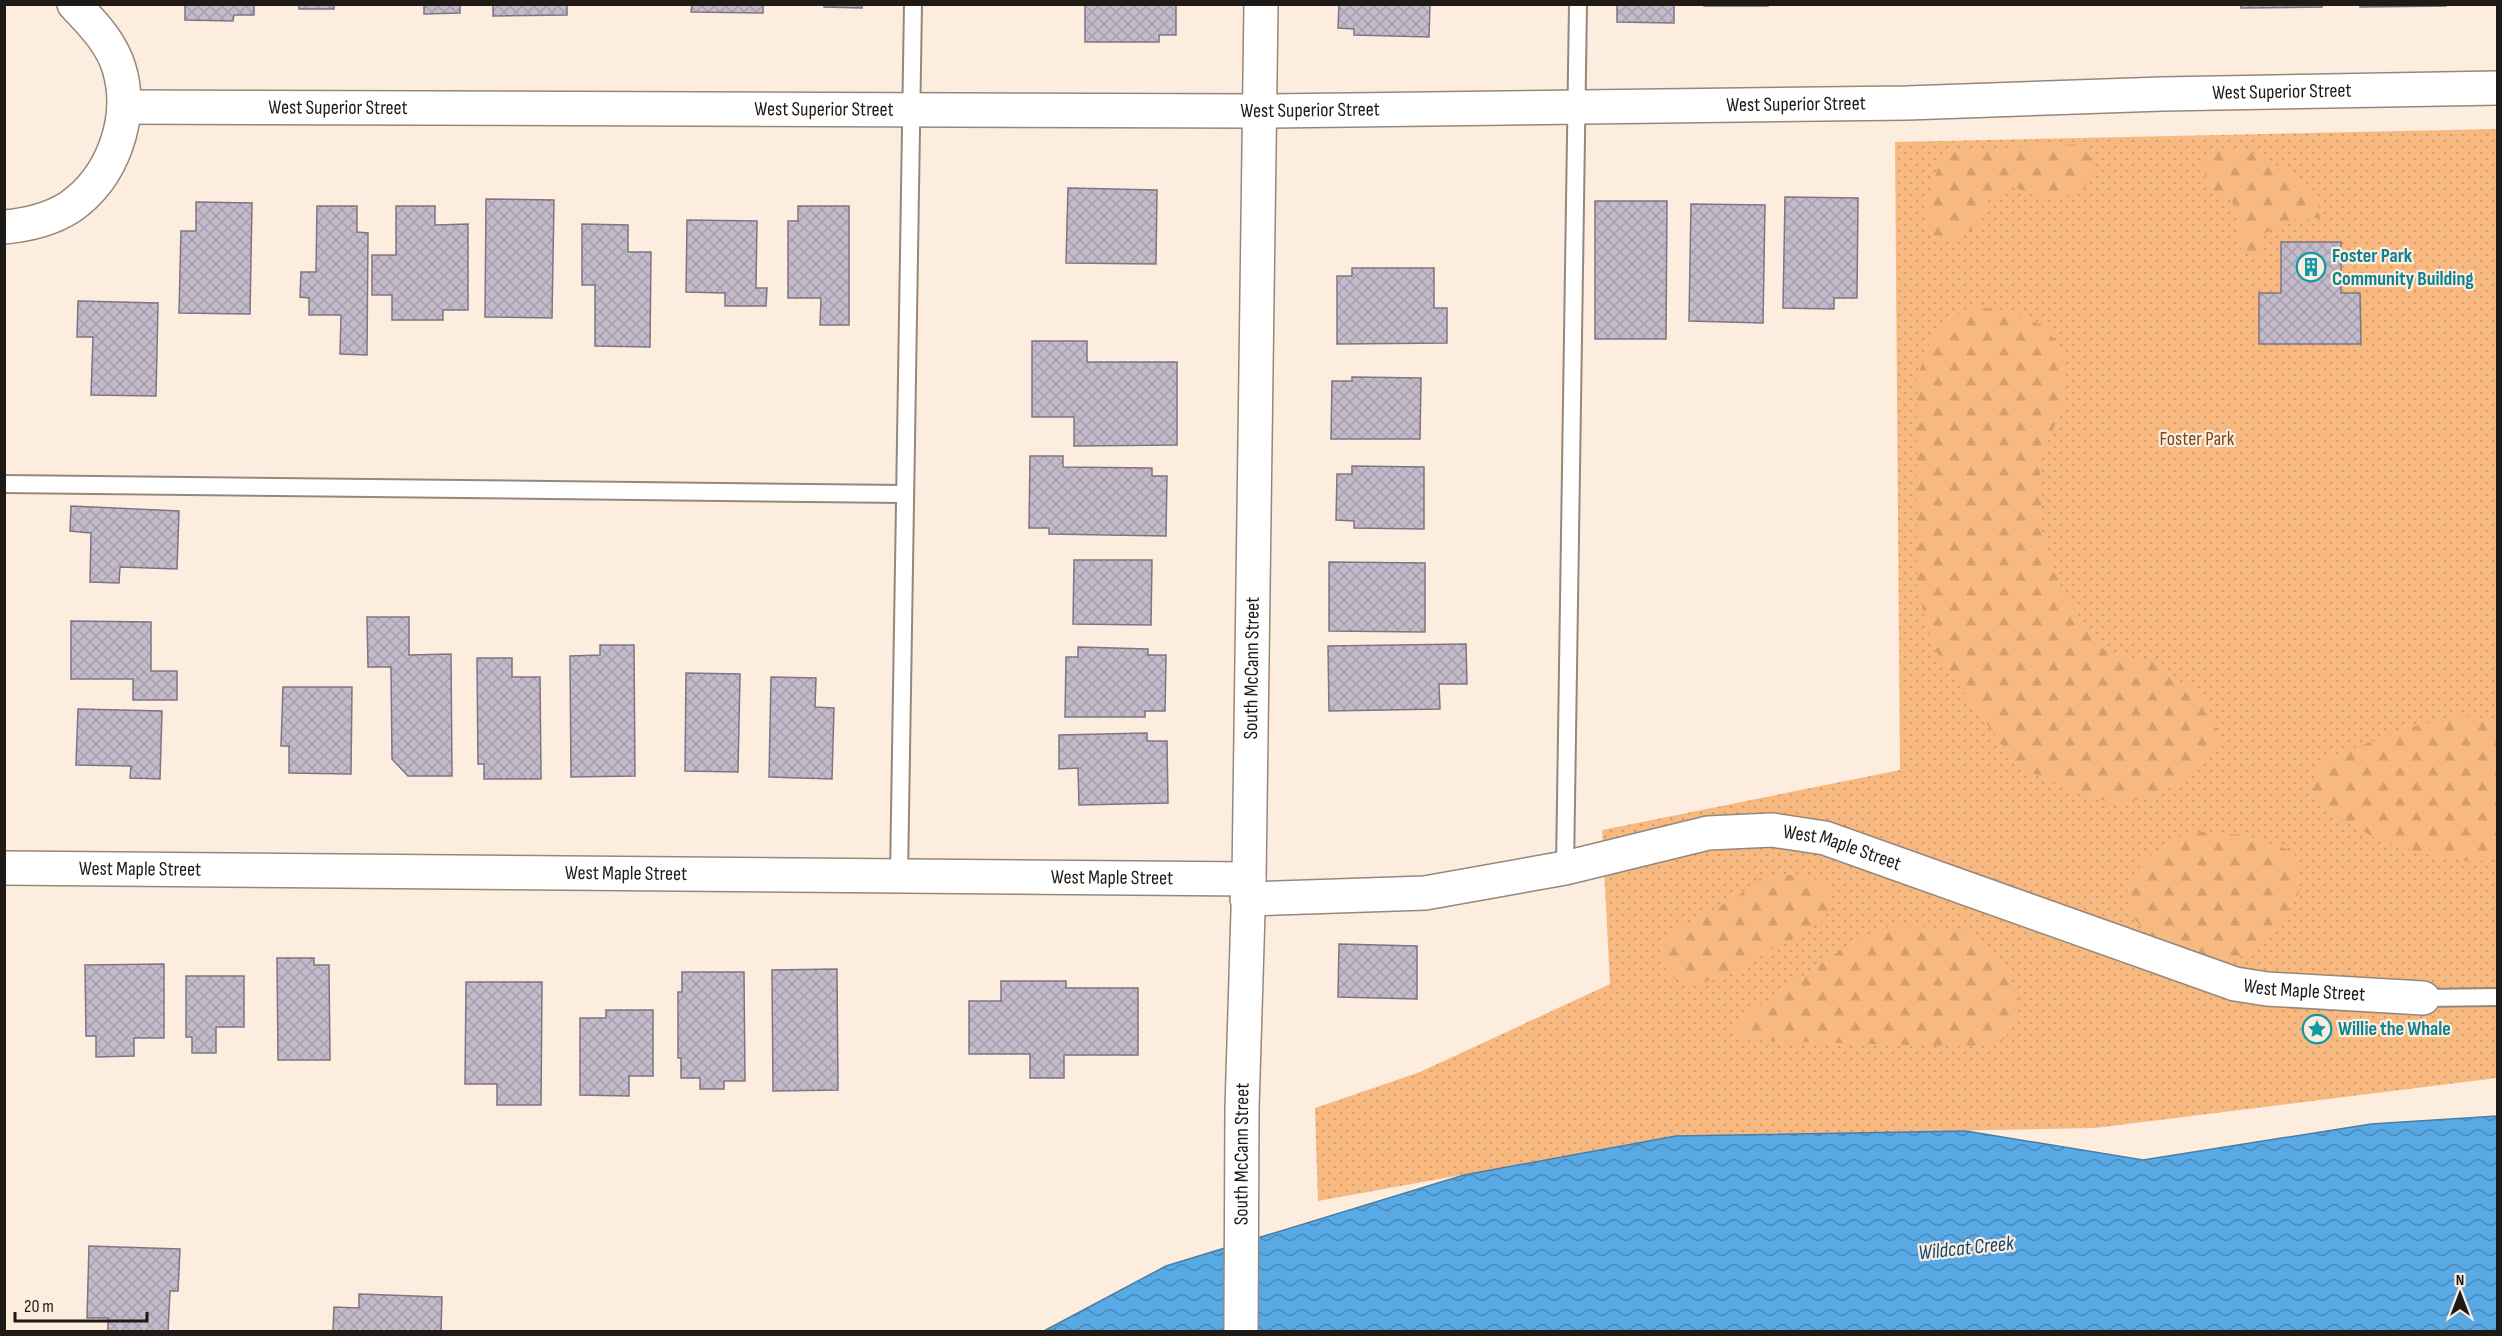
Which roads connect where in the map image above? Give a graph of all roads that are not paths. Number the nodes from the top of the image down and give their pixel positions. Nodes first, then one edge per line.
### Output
1 (74, 4) edge
2 (913, 4) edge
3 (1262, 4) edge
4 (1578, 4) edge
5 (2498, 88) edge
6 (124, 106) junction
7 (1576, 106) junction
8 (911, 111) junction
9 (1260, 111) junction
10 (4, 227) edge
11 (4, 484) edge
12 (904, 494) junction
13 (4, 868) edge
14 (1565, 868) junction
15 (899, 877) junction
16 (1248, 889) junction
17 (2498, 997) edge
18 (2423, 998) joint
19 (1241, 1332) edge

1 - 6 street
2 - 8 lane
3 - 9 street, South McCann Street
4 - 7 lane
5 - 7 street, West Superior Street
6 - 8 street, West Superior Street
6 - 10 street
7 - 9 street, West Superior Street
7 - 14 lane
8 - 9 street, West Superior Street
8 - 12 lane
9 - 16 street, South McCann Street
11 - 12 lane
12 - 15 lane
13 - 15 street, West Maple Street
14 - 16 street, West Maple Street
14 - 18 street, West Maple Street
15 - 16 street, West Maple Street
16 - 19 street, South McCann Street
17 - 18 lane

